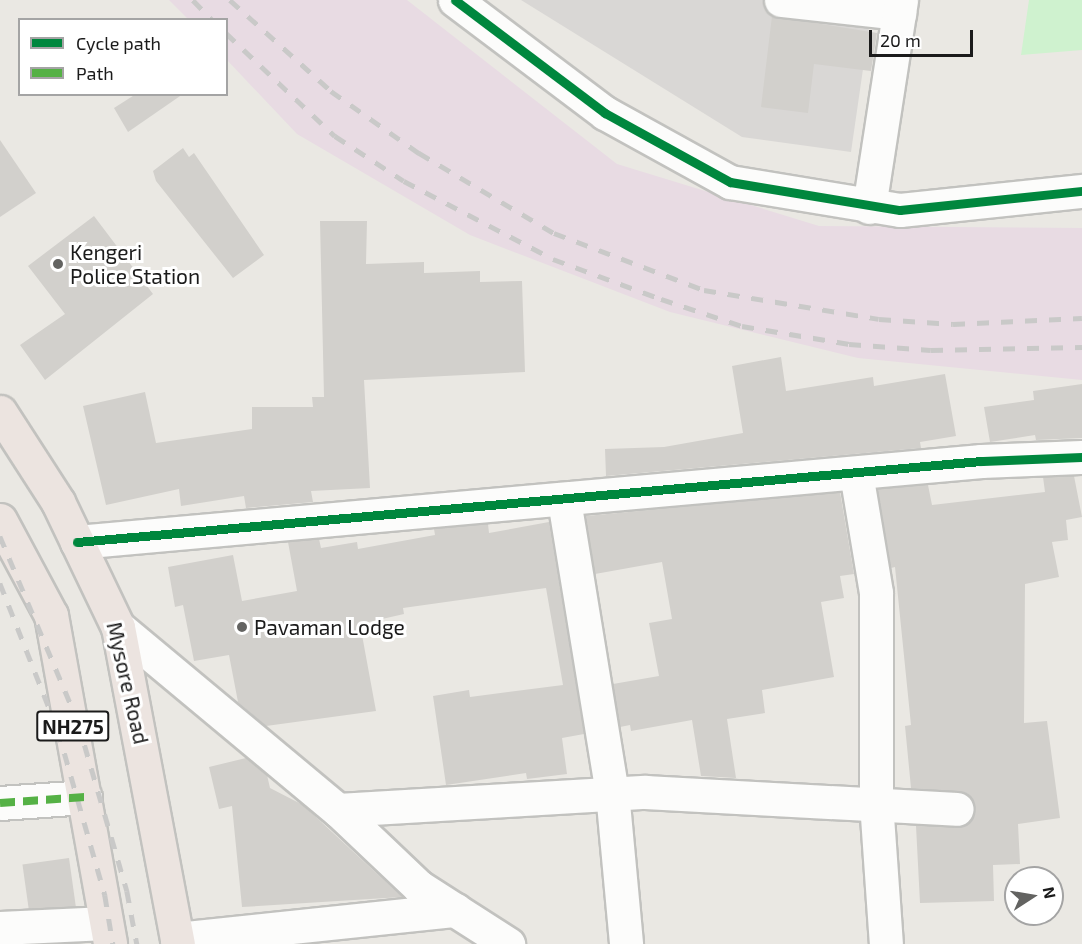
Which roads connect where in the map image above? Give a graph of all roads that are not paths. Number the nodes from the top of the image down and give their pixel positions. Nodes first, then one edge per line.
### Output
1 (454, 0) edge
2 (781, 0) edge
3 (900, 6) edge
4 (1082, 191) edge
5 (869, 207) junction
6 (0, 412) edge
7 (1082, 457) edge
8 (856, 473) junction
9 (564, 500) junction
10 (0, 520) edge
11 (77, 543) junction
12 (118, 627) junction
13 (612, 792) junction
14 (85, 796) junction
15 (876, 802) junction
16 (0, 803) edge
17 (957, 809) dead end
18 (338, 810) junction
19 (454, 910) junction
20 (0, 928) edge
21 (108, 933) edge
22 (178, 941) edge
23 (508, 944) edge
24 (626, 944) edge
25 (886, 944) edge

1 - 5 street
2 - 3 street
3 - 5 street
4 - 5 street
6 - 11 highway, Mysore Road / NH275
7 - 8 street
8 - 9 street
8 - 15 street
9 - 11 street
9 - 13 street
10 - 14 highway, NH275
11 - 12 highway, Mysore Road / NH275
12 - 18 street
12 - 22 highway, Mysore Road / NH275
13 - 15 street
13 - 18 street
13 - 24 street
14 - 16 street
14 - 21 highway, NH275
15 - 17 street
15 - 25 street
18 - 19 street
19 - 22 street
19 - 23 street
20 - 21 street

